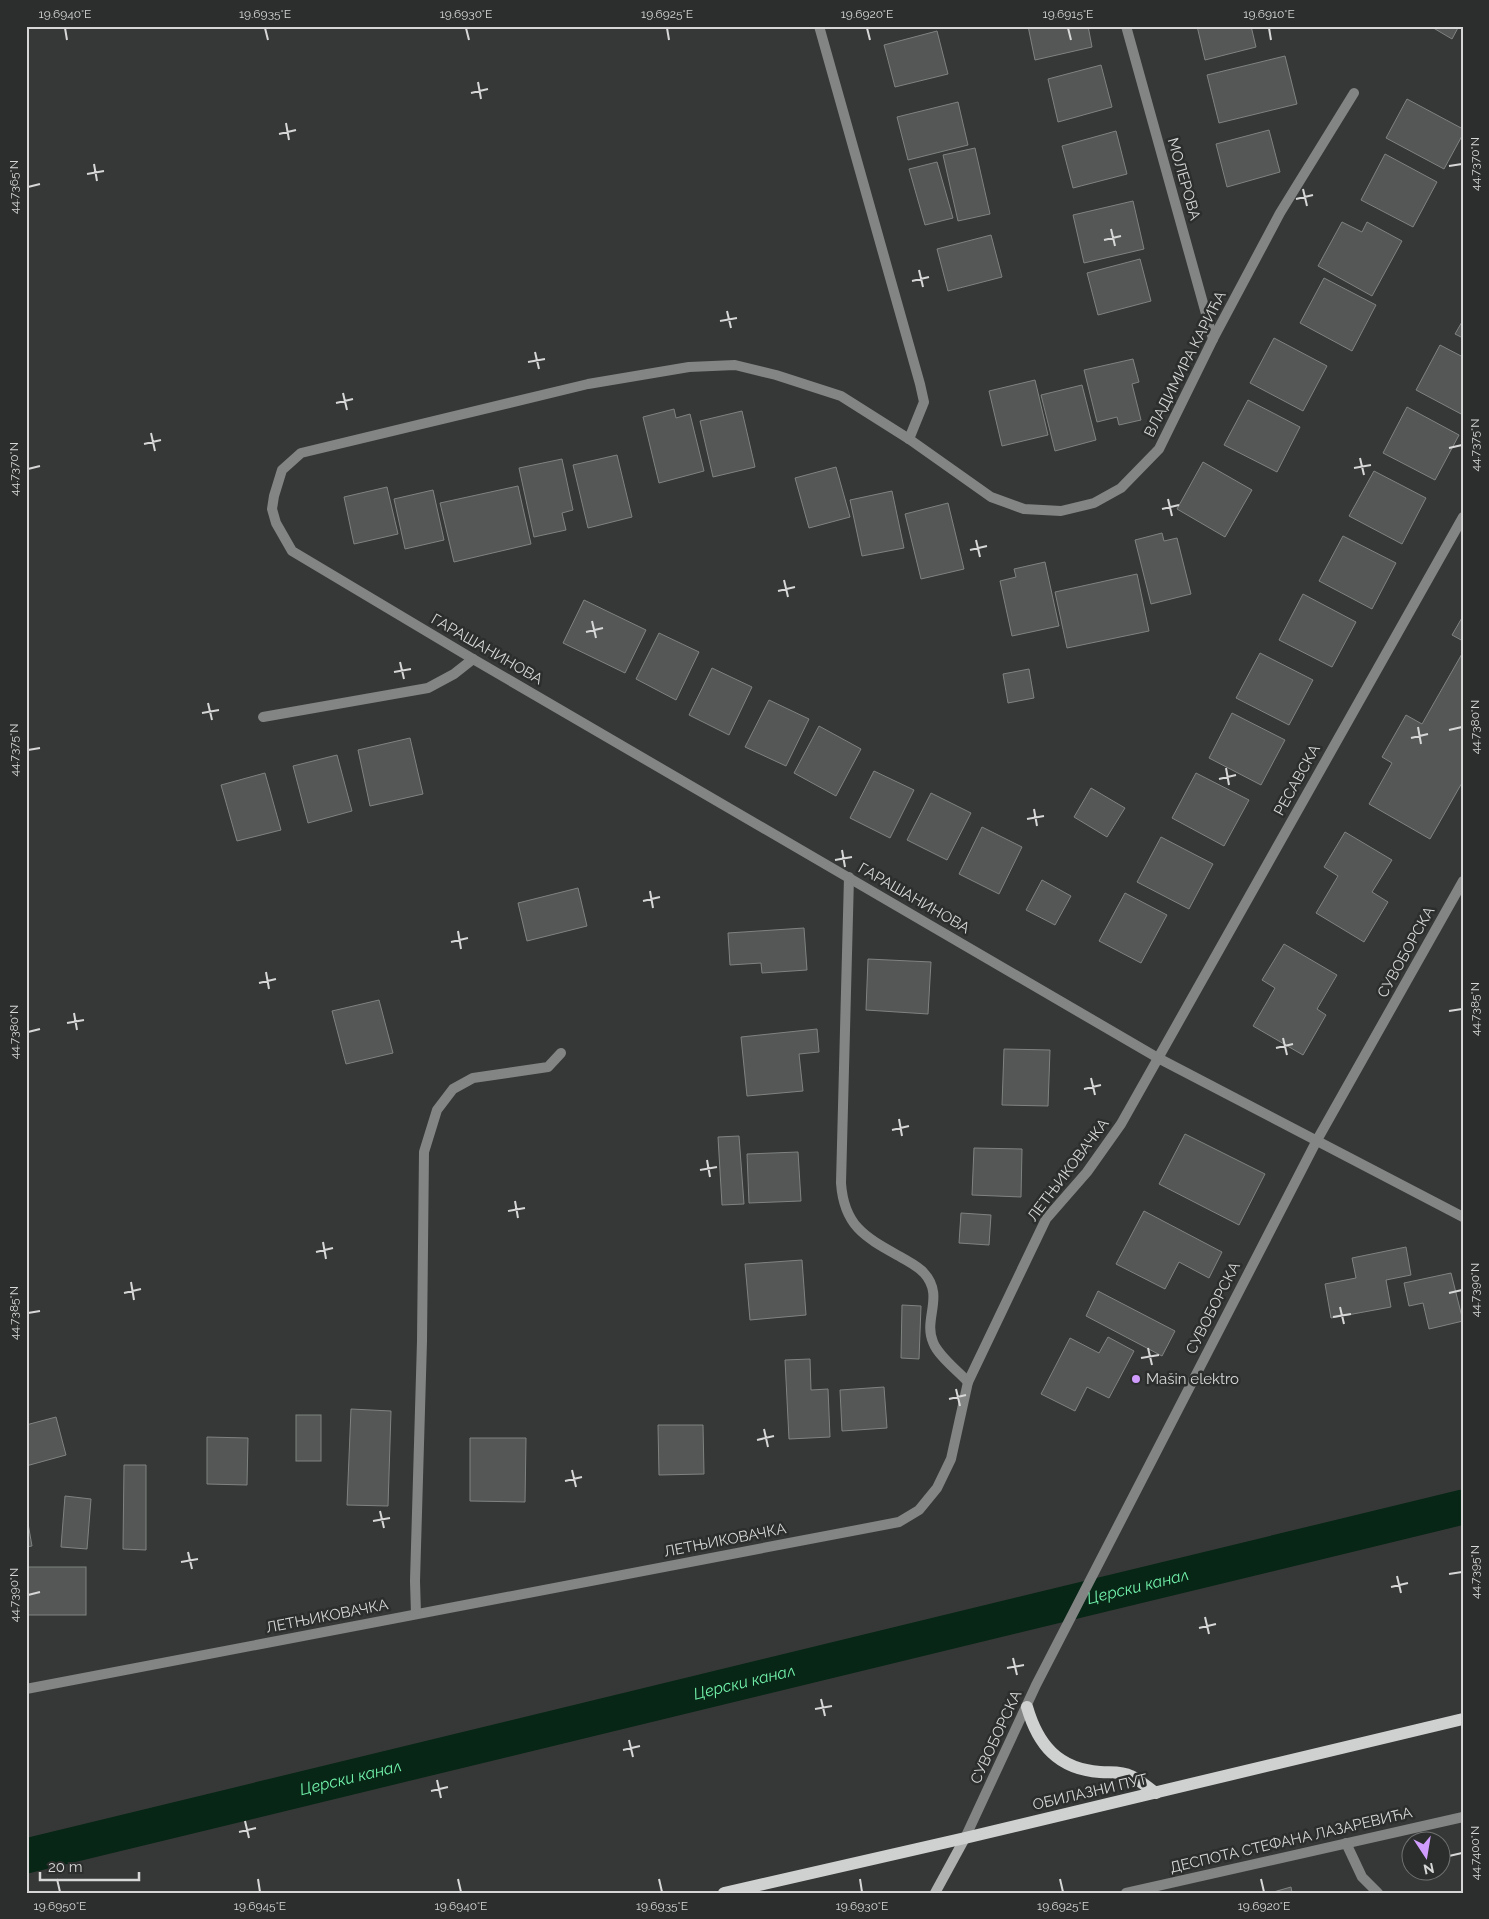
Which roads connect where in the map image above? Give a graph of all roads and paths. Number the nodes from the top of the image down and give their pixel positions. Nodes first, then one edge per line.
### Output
1 (818, 26) edge
2 (1126, 26) edge
3 (1354, 93) dead end
4 (1213, 339) junction
5 (909, 439) junction
6 (1463, 517) edge
7 (473, 659) junction
8 (262, 716) dead end
9 (849, 878) junction
10 (1463, 881) edge
11 (561, 1054) dead end
12 (1158, 1058) junction
13 (1317, 1140) junction
14 (1463, 1217) edge
15 (968, 1382) junction
16 (416, 1614) junction
17 (26, 1689) edge
18 (1027, 1708) junction
19 (1463, 1719) edge
20 (1156, 1793) junction
21 (1463, 1817) edge
22 (965, 1838) junction
23 (1346, 1843) junction
24 (724, 1893) edge
25 (935, 1893) edge
26 (1126, 1893) edge
27 (1378, 1893) edge

1 - 5 street
2 - 4 street, МОЛЕРОВА
3 - 4 street, ВЛАДИМИРА КАРИЋА
4 - 5 street, ВЛАДИМИРА КАРИЋА
5 - 7 street, ГАРАШАНИНОВА
6 - 12 street, РЕСАВСКА
7 - 8 street
7 - 9 street, ГАРАШАНИНОВА
9 - 12 street, ГАРАШАНИНОВА
9 - 15 street
10 - 13 street, СУВОБОРСКА
11 - 16 street
12 - 13 street, ГАРАШАНИНОВА
12 - 15 street, ЛЕТЊИКОВАЧКА
13 - 14 street, ГАРАШАНИНОВА
13 - 18 street, СУВОБОРСКА
15 - 16 street, ЛЕТЊИКОВАЧКА
16 - 17 street, ЛЕТЊИКОВАЧКА
18 - 20 main road
18 - 22 street, СУВОБОРСКА
19 - 20 main road, ОБИЛАЗНИ ПУТ
20 - 22 main road, ОБИЛАЗНИ ПУТ
21 - 23 street, ДЕСПОТА СТЕФАНА ЛАЗАРЕВИЋА
22 - 24 main road, ОБИЛАЗНИ ПУТ
22 - 25 main road
23 - 26 street, ДЕСПОТА СТЕФАНА ЛАЗАРЕВИЋА
23 - 27 street

